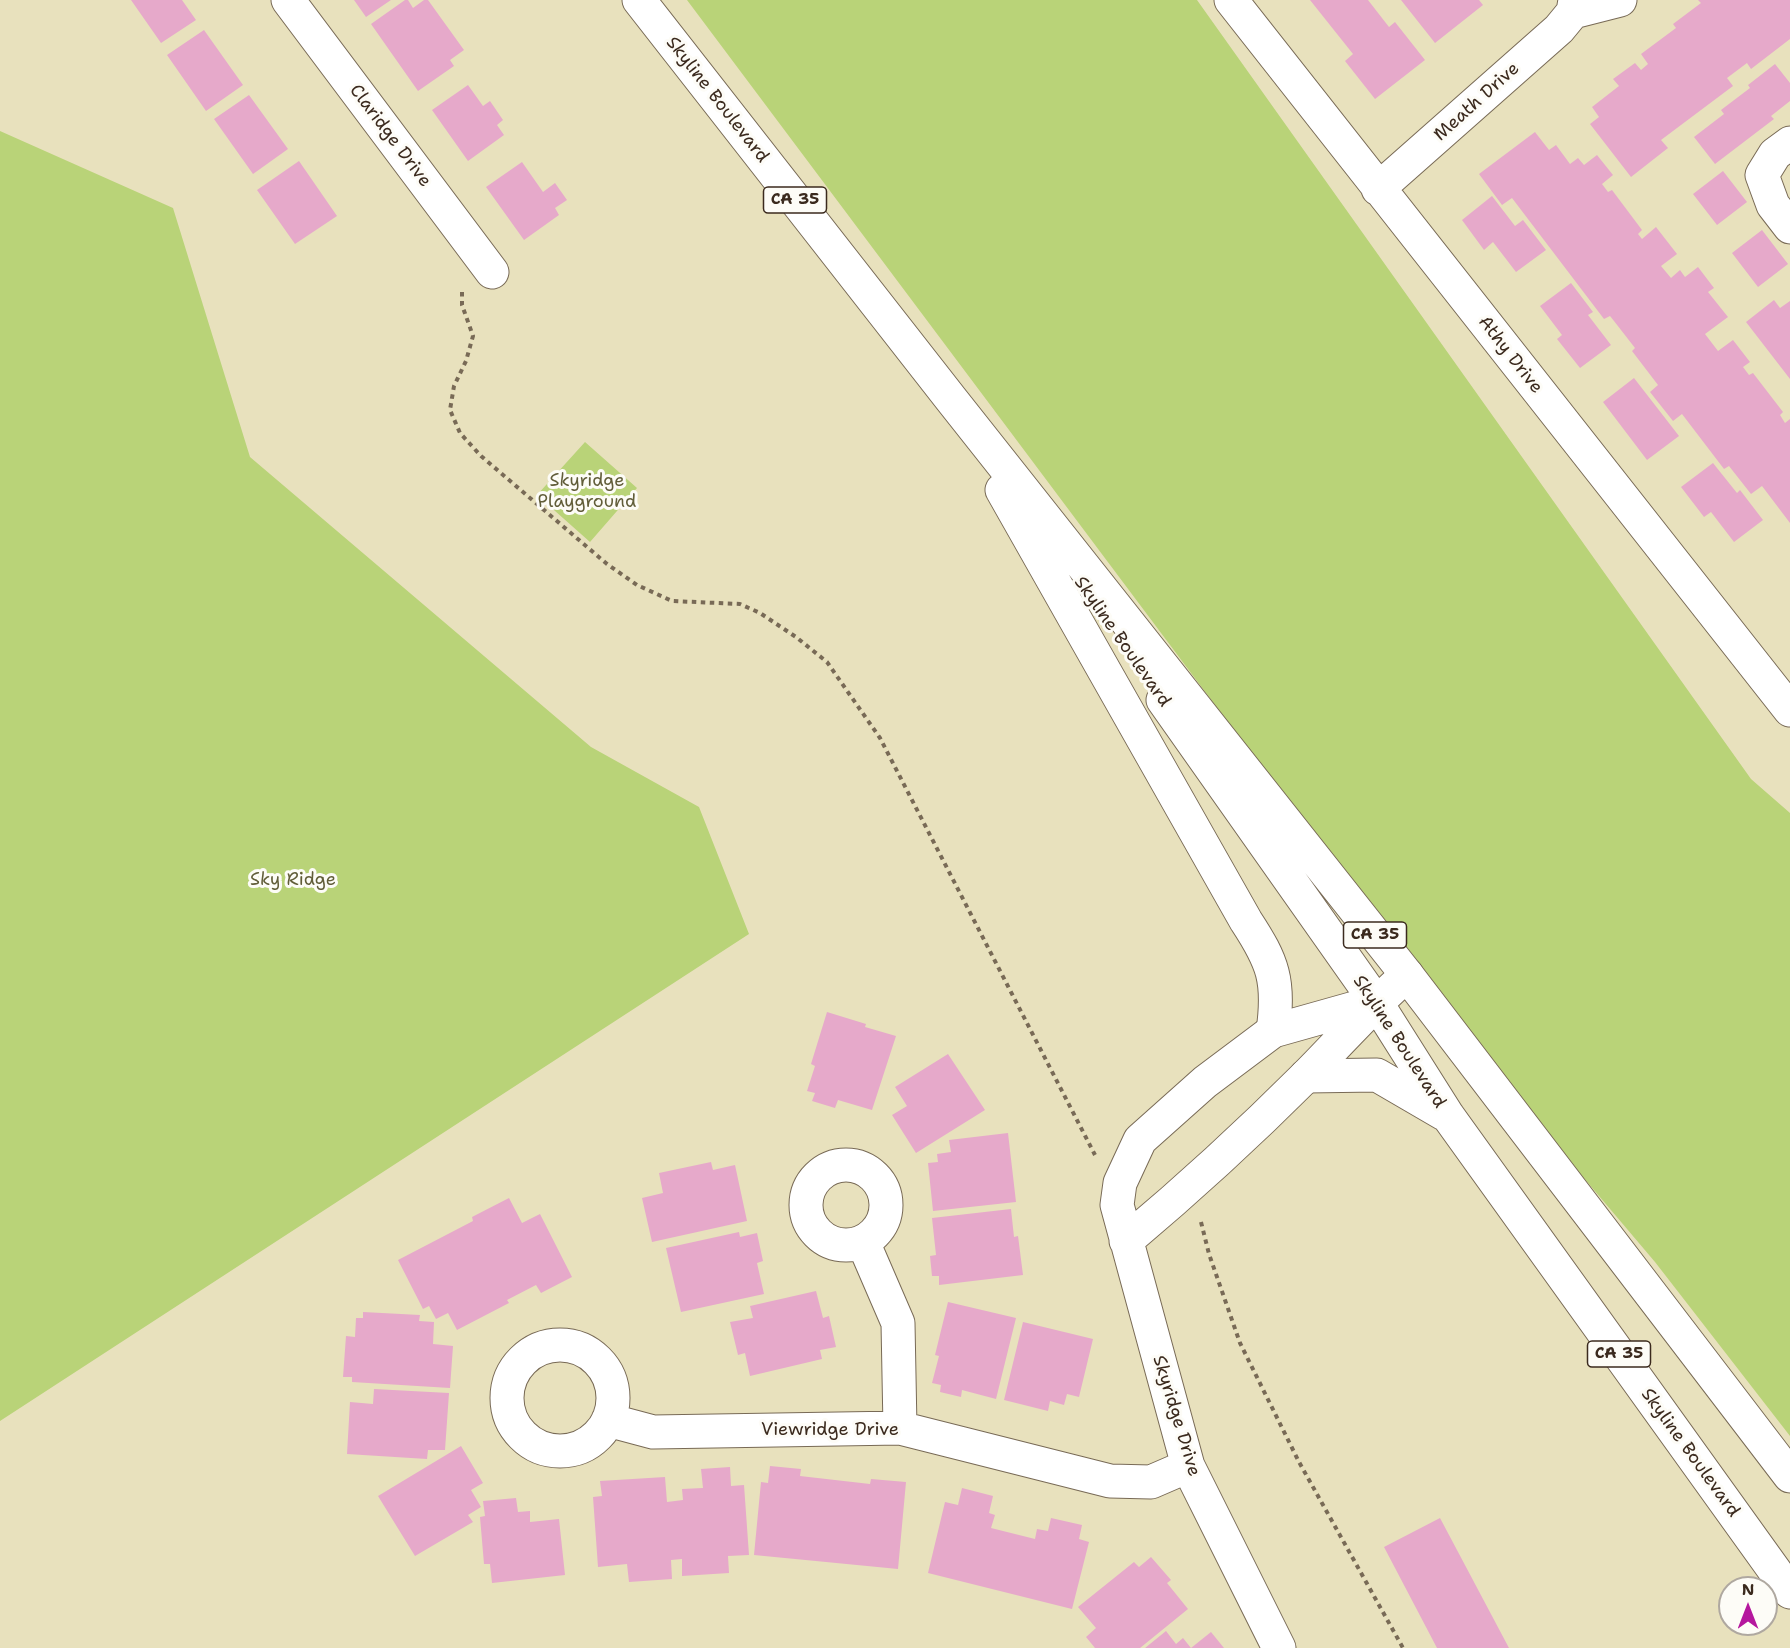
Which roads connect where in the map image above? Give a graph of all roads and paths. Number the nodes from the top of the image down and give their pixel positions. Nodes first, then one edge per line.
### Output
1 (288, 0) edge
2 (639, 0) edge
3 (1231, 0) edge
4 (1620, 0) edge
5 (1574, 6) edge
6 (1790, 143) edge
7 (1378, 189) junction
8 (1790, 227) edge
9 (484, 261) joint
10 (951, 399) junction
11 (1790, 710) edge
12 (1407, 975) junction
13 (1376, 1002) junction
14 (1273, 1031) junction
15 (1306, 1076) junction
16 (1448, 1116) junction
17 (1120, 1183) junction
18 (1191, 1185) junction
19 (1126, 1240) junction
20 (863, 1242) dead end
21 (608, 1420) dead end
22 (900, 1428) junction
23 (1188, 1466) junction
24 (1790, 1476) edge
25 (1790, 1592) edge
26 (1279, 1648) edge
27 (1403, 1648) edge

1 - 9 main road, Claridge Drive
2 - 10 main road, Skyline Boulevard / CA 35
3 - 7 main road, Athy Drive
4 - 5 main road, Meath Drive
5 - 7 main road, Meath Drive
6 - 8 main road
7 - 11 main road, Athy Drive
9 - 17 path
10 - 12 main road, Skyline Boulevard / CA 35
10 - 13 main road, Skyline Boulevard / CA 35
10 - 14 main road
12 - 13 main road, Skyridge Drive
12 - 24 main road, Skyline Boulevard / CA 35
13 - 14 main road, Skyridge Drive
13 - 15 main road, Skyridge Drive
13 - 16 main road, Skyline Boulevard / CA 35
14 - 17 main road, Skyridge Drive
15 - 16 main road
15 - 18 main road, Skyridge Drive
16 - 25 main road, Skyline Boulevard / CA 35
17 - 19 main road, Skyridge Drive
18 - 19 main road, Skyridge Drive
18 - 27 path
19 - 23 main road, Skyridge Drive
20 - 22 main road
21 - 22 main road, Viewridge Drive
22 - 23 main road, Viewridge Drive
23 - 26 main road, Skyridge Drive

